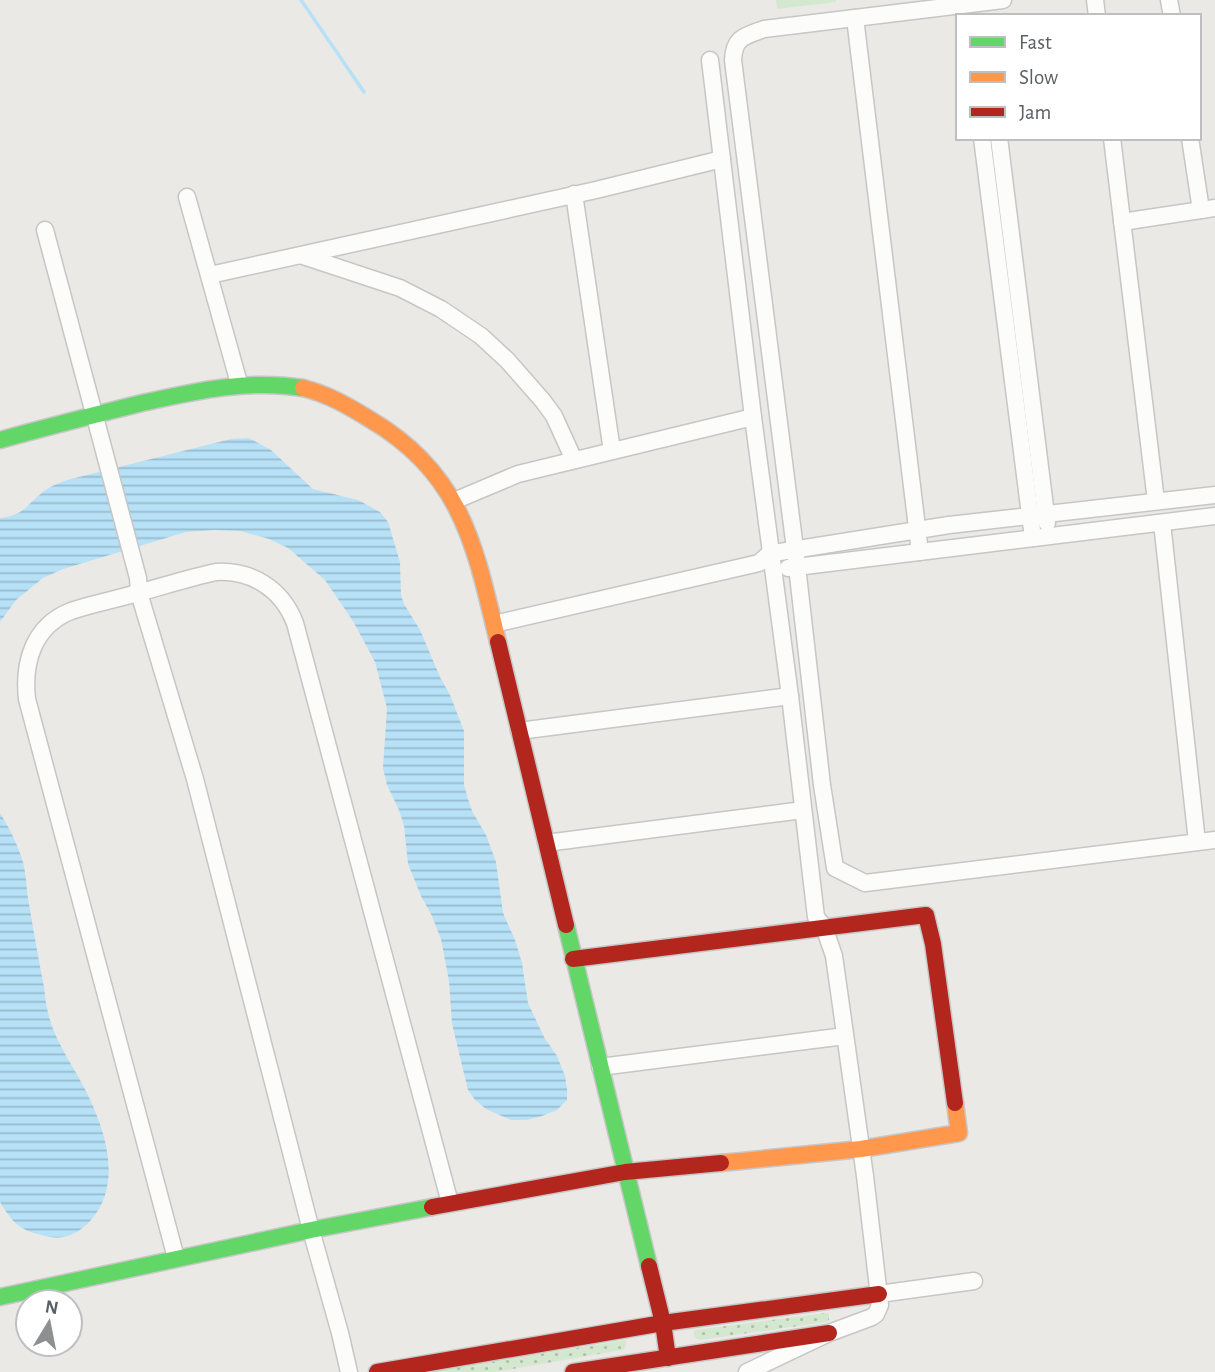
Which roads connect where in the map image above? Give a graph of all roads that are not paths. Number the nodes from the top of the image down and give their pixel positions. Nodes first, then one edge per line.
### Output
1 (1003, 0) edge
2 (974, 10) edge
3 (856, 18) junction
4 (710, 61) dead end
5 (982, 140) edge
6 (999, 140) edge
7 (1112, 140) edge
8 (1191, 140) edge
9 (722, 159) junction
10 (574, 194) junction
11 (187, 197) dead end
12 (1208, 209) edge
13 (1122, 222) junction
14 (45, 230) dead end
15 (1004, 249) junction
16 (300, 255) junction
17 (210, 275) junction
18 (239, 383) junction
19 (95, 415) junction
20 (753, 417) junction
21 (0, 440) edge
22 (612, 451) junction
23 (574, 460) junction
24 (1215, 495) edge
25 (454, 501) junction
26 (1159, 501) junction
27 (1038, 515) junction
28 (1215, 516) edge
29 (1164, 522) junction
30 (918, 530) junction
31 (1042, 537) junction
32 (920, 552) junction
33 (779, 560) junction
34 (139, 593) junction
35 (494, 624) junction
36 (790, 696) junction
37 (519, 731) junction
38 (803, 810) junction
39 (1215, 840) edge
40 (1197, 842) junction
41 (546, 844) junction
42 (824, 928) junction
43 (573, 959) junction
44 (845, 1036) junction
45 (600, 1066) junction
46 (861, 1149) junction
47 (625, 1172) junction
48 (450, 1203) junction
49 (311, 1230) junction
50 (176, 1258) junction
51 (974, 1281) dead end
52 (879, 1294) junction
53 (0, 1297) edge
54 (663, 1323) junction
55 (829, 1333) junction
56 (668, 1358) junction
57 (349, 1372) edge
58 (377, 1372) edge
59 (573, 1372) edge
60 (747, 1372) edge

1 - 2 street
2 - 3 street
3 - 30 street
3 - 33 street
4 - 9 street
5 - 15 street
6 - 15 street
7 - 13 street
8 - 12 street
9 - 10 street
9 - 20 street
10 - 16 street
10 - 22 street
11 - 17 street
12 - 13 street
13 - 26 street
14 - 19 street
15 - 27 street
16 - 17 street
16 - 23 street
17 - 18 street
18 - 19 street
18 - 25 street
19 - 21 street
19 - 34 street
20 - 22 street
20 - 33 street
22 - 23 street
23 - 25 street
24 - 26 street
25 - 35 street
26 - 27 street
26 - 29 street
27 - 30 street
27 - 31 street
28 - 29 street
29 - 31 street
29 - 40 street
30 - 32 street
30 - 33 street
31 - 32 street
32 - 33 street
33 - 35 street
33 - 36 street
33 - 40 street
34 - 48 street
34 - 49 street
34 - 50 street
35 - 37 street
36 - 37 street
36 - 38 street
37 - 41 street
38 - 41 street
38 - 42 street
39 - 40 street
41 - 43 street
42 - 43 street
42 - 44 street
42 - 46 street
43 - 45 street
44 - 45 street
44 - 46 street
45 - 47 street
46 - 47 street
46 - 52 street
47 - 48 street
47 - 54 street
48 - 49 street
49 - 50 street
49 - 57 street
50 - 53 street
51 - 52 street
52 - 54 street
52 - 55 street
54 - 56 street
54 - 58 street
55 - 56 street
55 - 60 street
56 - 59 street

